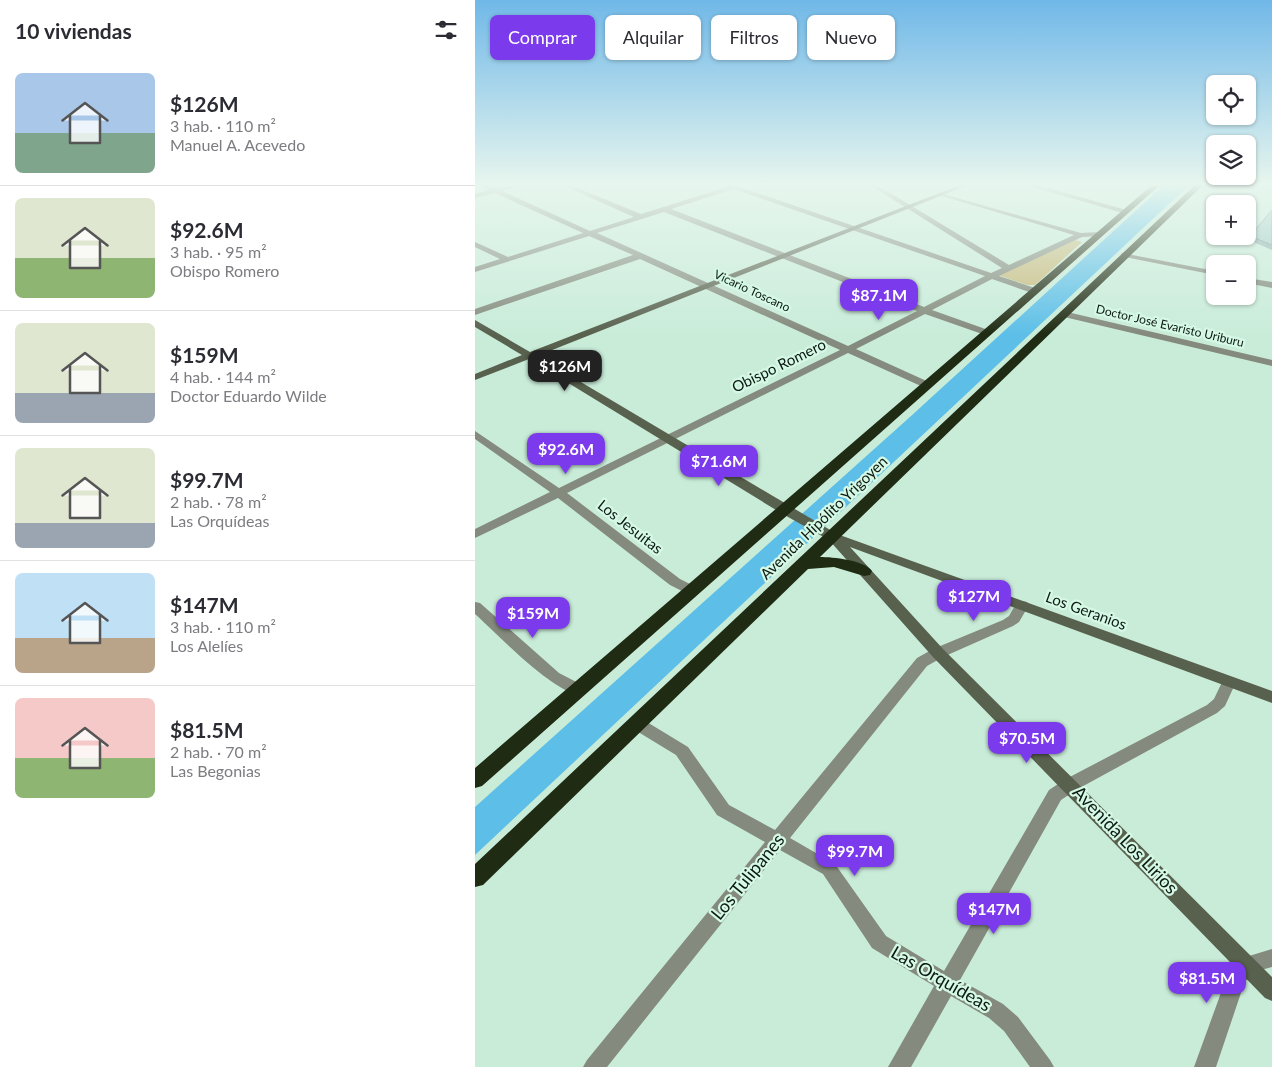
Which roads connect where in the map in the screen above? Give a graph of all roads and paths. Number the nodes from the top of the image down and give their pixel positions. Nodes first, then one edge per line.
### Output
1 (583, 235) edge
2 (597, 235) edge
3 (729, 235) edge
4 (836, 235) edge
5 (873, 235) edge
6 (954, 235) edge
7 (1081, 235) joint
8 (1085, 235) edge
9 (1098, 235) edge
10 (1146, 235) edge
11 (475, 244) edge
12 (642, 255) junction
13 (1125, 255) junction
14 (783, 256) junction
15 (508, 260) junction
16 (1008, 268) junction
17 (475, 270) edge
18 (1206, 271) edge
19 (992, 276) junction
20 (1256, 282) edge
21 (709, 285) junction
22 (1272, 285) edge
23 (1035, 291) junction
24 (925, 311) junction
25 (475, 312) edge
26 (1063, 314) junction
27 (475, 323) edge
28 (988, 333) junction
29 (849, 349) junction
30 (529, 355) junction
31 (1272, 363) edge
32 (475, 377) edge
33 (927, 384) junction
34 (475, 434) edge
35 (667, 440) junction
36 (559, 493) junction
37 (785, 510) junction
38 (475, 534) edge
39 (833, 537) junction
40 (803, 565) junction
41 (864, 571) junction
42 (693, 591) junction
43 (1021, 605) junction
44 (475, 606) edge
45 (938, 653) junction
46 (1229, 682) junction
47 (579, 690) junction
48 (1272, 697) edge
49 (636, 724) junction
50 (475, 780) edge
51 (1071, 785) junction
52 (777, 841) junction
53 (475, 878) edge
54 (1272, 958) edge
55 (1248, 966) junction
56 (946, 984) junction
57 (1272, 991) edge
58 (594, 1067) edge
59 (899, 1067) edge
60 (1043, 1067) edge
61 (1205, 1067) edge

1 - 15 street
2 - 12 street, Vicario Toscano
3 - 14 street
4 - 14 street
5 - 19 street
6 - 16 street
7 - 8 street, Obispo Romero
7 - 16 street, Obispo Romero
9 - 23 highway, Avenida Hipólito Yrigoyen
10 - 13 highway, Avenida Hipólito Yrigoyen
11 - 15 street
12 - 21 street, Vicario Toscano
12 - 25 street
13 - 18 street
13 - 26 highway, Avenida Hipólito Yrigoyen
14 - 21 street
14 - 24 street
15 - 17 street
16 - 19 street, Obispo Romero
19 - 23 street
19 - 24 street, Obispo Romero
20 - 22 street
21 - 29 street, Vicario Toscano
21 - 30 street
23 - 28 highway, Avenida Hipólito Yrigoyen
24 - 28 street
24 - 29 street, Obispo Romero
26 - 31 street, Doctor José Evaristo Uriburu
26 - 39 highway, Avenida Hipólito Yrigoyen
27 - 30 street
28 - 33 highway, Avenida Hipólito Yrigoyen
29 - 33 street, Vicario Toscano
29 - 35 street, Obispo Romero
30 - 32 street
30 - 35 street
33 - 37 highway, Avenida Hipólito Yrigoyen
34 - 36 street, Los Jesuitas
35 - 36 street, Obispo Romero
35 - 37 street
36 - 38 street, Obispo Romero
36 - 42 street, Los Jesuitas
37 - 39 street
37 - 42 highway, Avenida Hipólito Yrigoyen
39 - 40 highway, Avenida Hipólito Yrigoyen
39 - 41 street, Avenida Los Lirios
39 - 43 street, Los Geranios
40 - 41 highway
40 - 49 highway, Avenida Hipólito Yrigoyen
41 - 45 street, Avenida Los Lirios
42 - 47 highway, Avenida Hipólito Yrigoyen
43 - 45 street, Los Tulipanes
43 - 46 street, Los Geranios
44 - 47 street
45 - 51 street, Avenida Los Lirios
45 - 52 street, Los Tulipanes
46 - 48 street, Los Geranios
46 - 51 street
47 - 50 highway, Avenida Hipólito Yrigoyen
49 - 52 street, Las Orquídeas
49 - 53 highway, Avenida Hipólito Yrigoyen
51 - 55 street, Avenida Los Lirios
51 - 56 street
52 - 56 street, Las Orquídeas
52 - 58 street, Los Tulipanes
54 - 55 street
55 - 57 street, Avenida Los Lirios
55 - 61 street
56 - 59 street
56 - 60 street, Las Orquídeas

